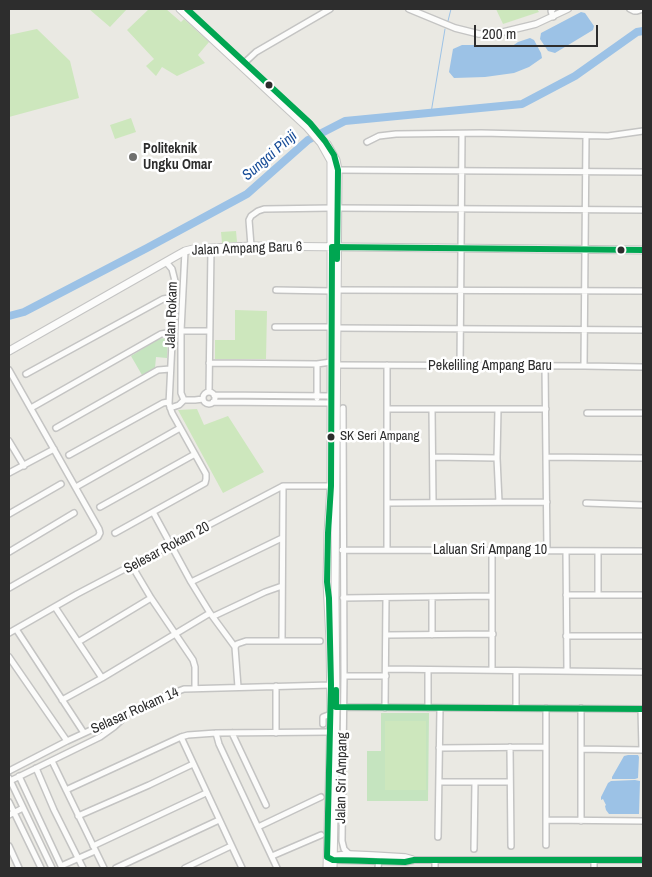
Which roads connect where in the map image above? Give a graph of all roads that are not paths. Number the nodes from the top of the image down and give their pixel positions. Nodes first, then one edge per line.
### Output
1 (180, 9) edge
2 (187, 9) edge
3 (330, 9) edge
4 (409, 9) edge
5 (553, 9) edge
6 (568, 9) edge
7 (630, 9) edge
8 (643, 9) edge
9 (553, 17) junction
10 (243, 64) junction
11 (643, 131) edge
12 (462, 134) junction
13 (586, 136) junction
14 (323, 142) junction
15 (367, 142) dead end
16 (338, 170) junction
17 (461, 170) junction
18 (586, 171) junction
19 (643, 172) edge
20 (335, 208) junction
21 (461, 209) junction
22 (585, 209) junction
23 (643, 210) edge
24 (251, 246) junction
25 (335, 247) junction
26 (461, 248) junction
27 (211, 249) junction
28 (585, 249) junction
29 (643, 250) edge
30 (184, 251) junction
31 (166, 262) junction
32 (276, 290) dead end
33 (334, 290) junction
34 (461, 291) junction
35 (584, 291) junction
36 (643, 292) edge
37 (174, 297) junction
38 (275, 327) dead end
39 (334, 328) junction
40 (460, 329) junction
41 (584, 330) junction
42 (643, 330) edge
43 (181, 331) junction
44 (209, 331) junction
45 (172, 332) junction
46 (9, 351) edge
47 (209, 363) junction
48 (318, 364) junction
49 (334, 364) junction
50 (387, 365) junction
51 (460, 366) junction
52 (545, 366) junction
53 (584, 366) junction
54 (643, 367) edge
55 (170, 369) junction
56 (10, 374) edge
57 (26, 374) dead end
58 (211, 394) junction
59 (317, 396) junction
60 (203, 399) junction
61 (333, 399) junction
62 (184, 400) junction
63 (168, 402) junction
64 (213, 402) junction
65 (301, 403) junction
66 (31, 408) junction
67 (170, 408) junction
68 (343, 408) dead end
69 (387, 409) junction
70 (432, 409) junction
71 (498, 409) junction
72 (546, 409) junction
73 (587, 412) dead end
74 (643, 413) edge
75 (56, 428) dead end
76 (180, 428) junction
77 (9, 441) edge
78 (54, 449) junction
79 (195, 454) junction
80 (69, 455) dead end
81 (433, 457) junction
82 (546, 457) junction
83 (497, 458) junction
84 (643, 458) edge
85 (24, 466) junction
86 (9, 473) edge
87 (61, 484) dead end
88 (283, 486) junction
89 (331, 486) junction
90 (76, 487) junction
91 (433, 502) junction
92 (499, 502) junction
93 (547, 502) junction
94 (586, 502) dead end
95 (387, 503) junction
96 (643, 505) edge
97 (100, 507) dead end
98 (153, 512) junction
99 (74, 513) dead end
100 (9, 514) edge
101 (115, 533) dead end
102 (282, 538) junction
103 (172, 545) junction
104 (337, 550) junction
105 (387, 550) junction
106 (492, 550) junction
107 (548, 551) junction
108 (566, 551) junction
109 (598, 551) junction
110 (643, 551) edge
111 (9, 552) edge
112 (132, 566) junction
113 (191, 582) junction
114 (282, 586) junction
115 (9, 588) edge
116 (566, 595) junction
117 (598, 595) junction
118 (643, 595) edge
119 (492, 596) junction
120 (432, 597) junction
121 (152, 598) junction
122 (328, 598) junction
123 (343, 598) junction
124 (386, 598) junction
125 (55, 607) junction
126 (212, 615) junction
127 (16, 629) junction
128 (9, 633) edge
129 (176, 634) junction
130 (493, 634) junction
131 (386, 635) junction
132 (432, 635) junction
133 (566, 636) junction
134 (643, 636) edge
135 (282, 641) junction
136 (320, 641) dead end
137 (78, 642) junction
138 (235, 647) junction
139 (9, 657) edge
140 (386, 670) junction
141 (428, 670) junction
142 (492, 670) junction
143 (516, 671) junction
144 (567, 671) junction
145 (643, 672) edge
146 (344, 676) junction
147 (386, 676) junction
148 (102, 678) junction
149 (333, 684) junction
150 (276, 686) junction
151 (238, 687) junction
152 (195, 688) junction
153 (62, 700) junction
154 (340, 707) junction
155 (385, 708) junction
156 (428, 708) junction
157 (440, 708) junction
158 (516, 708) junction
159 (546, 708) junction
160 (581, 708) junction
161 (642, 709) edge
162 (128, 713) junction
163 (331, 714) junction
164 (322, 724) dead end
165 (327, 732) junction
166 (84, 733) junction
167 (216, 733) junction
168 (276, 733) junction
169 (232, 734) junction
170 (181, 737) junction
171 (67, 741) junction
172 (546, 746) junction
173 (510, 747) junction
174 (439, 748) junction
175 (581, 749) junction
176 (643, 750) edge
177 (52, 761) junction
178 (193, 764) junction
179 (36, 768) junction
180 (9, 771) edge
181 (19, 776) junction
182 (9, 779) edge
183 (439, 782) junction
184 (475, 782) junction
185 (510, 782) junction
186 (66, 790) junction
187 (206, 793) junction
188 (321, 798) dead end
189 (9, 802) edge
190 (266, 805) dead end
191 (23, 808) junction
192 (11, 814) edge
193 (78, 816) junction
194 (219, 820) junction
195 (546, 820) junction
196 (581, 821) junction
197 (643, 821) edge
198 (258, 827) junction
199 (321, 834) dead end
200 (47, 837) junction
201 (438, 837) dead end
202 (39, 842) junction
203 (546, 845) dead end
204 (9, 846) edge
205 (231, 846) junction
206 (511, 846) dead end
207 (94, 849) junction
208 (474, 849) dead end
209 (349, 854) junction
210 (272, 856) junction
211 (331, 857) junction
212 (78, 858) junction
213 (379, 860) junction
214 (414, 860) junction
215 (435, 860) junction
216 (594, 860) junction
217 (643, 860) edge
218 (61, 867) edge
219 (19, 868) edge
220 (41, 868) edge
221 (52, 868) edge
222 (83, 868) edge
223 (104, 868) edge
224 (116, 868) edge
225 (185, 868) edge
226 (242, 868) edge
227 (277, 868) edge
228 (327, 868) edge
229 (332, 868) edge
230 (378, 868) edge
231 (434, 868) edge
232 (594, 868) edge

1 - 10 main road
2 - 10 main road
3 - 10 street
4 - 9 street
5 - 9 street
6 - 9 street
7 - 8 street
10 - 14 main road
11 - 13 street
12 - 13 street
12 - 15 street
12 - 17 street
13 - 18 street
14 - 16 main road
14 - 20 main road
16 - 17 street
16 - 20 main road
17 - 18 street
17 - 21 street
18 - 19 street
18 - 22 street
20 - 21 street
20 - 24 street
20 - 25 main road
21 - 22 street
21 - 26 street
22 - 23 street
22 - 28 street
24 - 25 main road, Jalan Ampang Baru 6
24 - 27 main road, Jalan Ampang Baru 6
25 - 26 main road, Jalan Ampang Baru 6
25 - 33 main road
26 - 28 main road, Jalan Ampang Baru 6
26 - 34 street
27 - 30 main road, Jalan Ampang Baru 6
27 - 44 street
28 - 29 main road, Jalan Ampang Baru 6
28 - 35 street
30 - 31 main road, Jalan Ampang Baru 6
30 - 43 street
31 - 37 street, Jalan Rokam
31 - 46 main road, Jalan Rokam
32 - 33 street
33 - 34 street
33 - 39 main road
34 - 35 street
34 - 40 street
35 - 36 street
35 - 41 street
37 - 45 street, Jalan Rokam
37 - 57 street
38 - 39 street
39 - 40 street
39 - 49 main road
40 - 41 street
40 - 51 street
41 - 42 street
41 - 53 street
43 - 44 street
43 - 62 street
44 - 47 street
45 - 55 street, Jalan Rokam
45 - 66 street
47 - 48 street, Pekeliling Ampang Baru
47 - 58 street
48 - 49 street, Pekeliling Ampang Baru
48 - 59 street
49 - 50 street, Pekeliling Ampang Baru
49 - 61 main road
50 - 51 street, Pekeliling Ampang Baru
50 - 69 street
51 - 52 street, Pekeliling Ampang Baru
52 - 53 street, Pekeliling Ampang Baru
52 - 72 street
53 - 54 street, Pekeliling Ampang Baru
55 - 63 street, Jalan Rokam
55 - 75 street
56 - 66 street
58 - 59 street
58 - 60 street
58 - 64 street
59 - 61 street
59 - 65 street
60 - 62 street
60 - 64 street
61 - 65 street
61 - 89 main road
61 - 104 main road
62 - 67 street
63 - 67 street, Jalan Rokam
63 - 80 street
64 - 65 street
66 - 78 street
67 - 76 street, Jalan Rokam
68 - 104 street, Jalan Sri Ampang
69 - 70 street
69 - 95 street
70 - 71 street
70 - 81 street
71 - 72 street
71 - 83 street
72 - 82 street
73 - 74 street
76 - 79 street, Jalan Rokam
76 - 90 street
77 - 85 street
78 - 85 street
78 - 90 street
79 - 97 street
79 - 98 street, Jalan Rokam
81 - 83 street
81 - 91 street
82 - 84 street
82 - 93 street
83 - 92 street
85 - 86 street
87 - 100 street
88 - 89 street, Selesar Rokam 20
88 - 102 street
88 - 103 street, Selesar Rokam 20
89 - 104 main road
89 - 122 main road
90 - 115 street
91 - 92 street
91 - 95 street
92 - 93 street
93 - 107 street
94 - 96 street
95 - 105 street
98 - 101 street
98 - 103 street
99 - 111 street
102 - 113 street
102 - 114 street
103 - 112 street, Selesar Rokam 20
103 - 113 street
104 - 105 street, Laluan Sri Ampang 10
104 - 122 main road
104 - 123 street, Jalan Sri Ampang
104 - 149 main road
105 - 106 street, Laluan Sri Ampang 10
106 - 107 street, Laluan Sri Ampang 10
106 - 119 street
107 - 108 street, Laluan Sri Ampang 10
108 - 109 street, Laluan Sri Ampang 10
108 - 116 street
109 - 110 street, Laluan Sri Ampang 10
109 - 117 street
112 - 121 street
112 - 125 street, Selesar Rokam 20
113 - 126 street
114 - 126 street
114 - 135 street
116 - 117 street
116 - 133 street
117 - 118 street
119 - 120 street
119 - 130 street
120 - 124 street
120 - 132 street
121 - 129 street
121 - 137 street
122 - 149 main road
123 - 124 street
123 - 146 street, Jalan Sri Ampang
124 - 131 street
125 - 127 street, Selesar Rokam 20
125 - 137 street
126 - 129 street
126 - 138 street
127 - 128 street, Selesar Rokam 20
127 - 153 street
129 - 148 street
129 - 152 street
130 - 132 street
130 - 142 street
131 - 132 street
131 - 140 street
133 - 134 street
133 - 144 street
135 - 136 street
135 - 138 street
137 - 148 street
138 - 151 street
139 - 171 street
140 - 141 street
140 - 147 street
141 - 142 street
141 - 156 street
142 - 143 street
143 - 144 street
143 - 158 street
144 - 145 street
146 - 147 street
146 - 154 street, Jalan Sri Ampang
147 - 155 street
148 - 153 street
149 - 150 street, Selasar Rokam 14
149 - 154 main road
149 - 163 main road
150 - 151 street, Selasar Rokam 14
150 - 168 street
151 - 152 street, Selasar Rokam 14
152 - 162 street, Selasar Rokam 14
153 - 166 street
154 - 155 street
154 - 163 street
154 - 209 street, Jalan Sri Ampang
154 - 211 main road
155 - 156 street
156 - 157 street
157 - 158 street
157 - 174 street
158 - 159 street
159 - 160 street
159 - 172 street
160 - 161 street
160 - 175 street
161 - 176 street
162 - 166 street, Selasar Rokam 14
162 - 177 street
163 - 164 street
163 - 165 main road
165 - 168 street
165 - 211 main road
166 - 171 street, Selasar Rokam 14
167 - 169 street
167 - 170 street
167 - 198 street
168 - 169 street
169 - 190 street
170 - 178 street
170 - 186 street
171 - 180 street, Selasar Rokam 14
172 - 173 street
172 - 195 street
173 - 174 street
173 - 185 street
174 - 183 street
175 - 176 street
175 - 196 street
177 - 179 street
177 - 186 street
178 - 187 street
178 - 193 street
179 - 181 street
179 - 212 street
181 - 182 street
181 - 200 street
182 - 191 street
183 - 184 street
183 - 201 street
184 - 185 street
184 - 208 street
185 - 206 street
186 - 193 street
187 - 194 street
187 - 207 street
188 - 198 street
189 - 192 street
191 - 192 street
191 - 202 street
192 - 220 street
193 - 207 street
194 - 205 street
194 - 224 street
195 - 196 street
195 - 203 street
196 - 197 street
198 - 210 street
199 - 210 street
200 - 202 street
200 - 218 street
202 - 221 street
204 - 219 street
205 - 225 street
205 - 226 street
207 - 212 street
207 - 223 street
209 - 211 street
209 - 214 street
210 - 227 street
211 - 213 street
211 - 228 main road
211 - 229 main road
212 - 218 street
212 - 222 street
213 - 214 street
213 - 230 street
214 - 215 street
215 - 216 street
215 - 231 street
216 - 217 street
216 - 232 street

